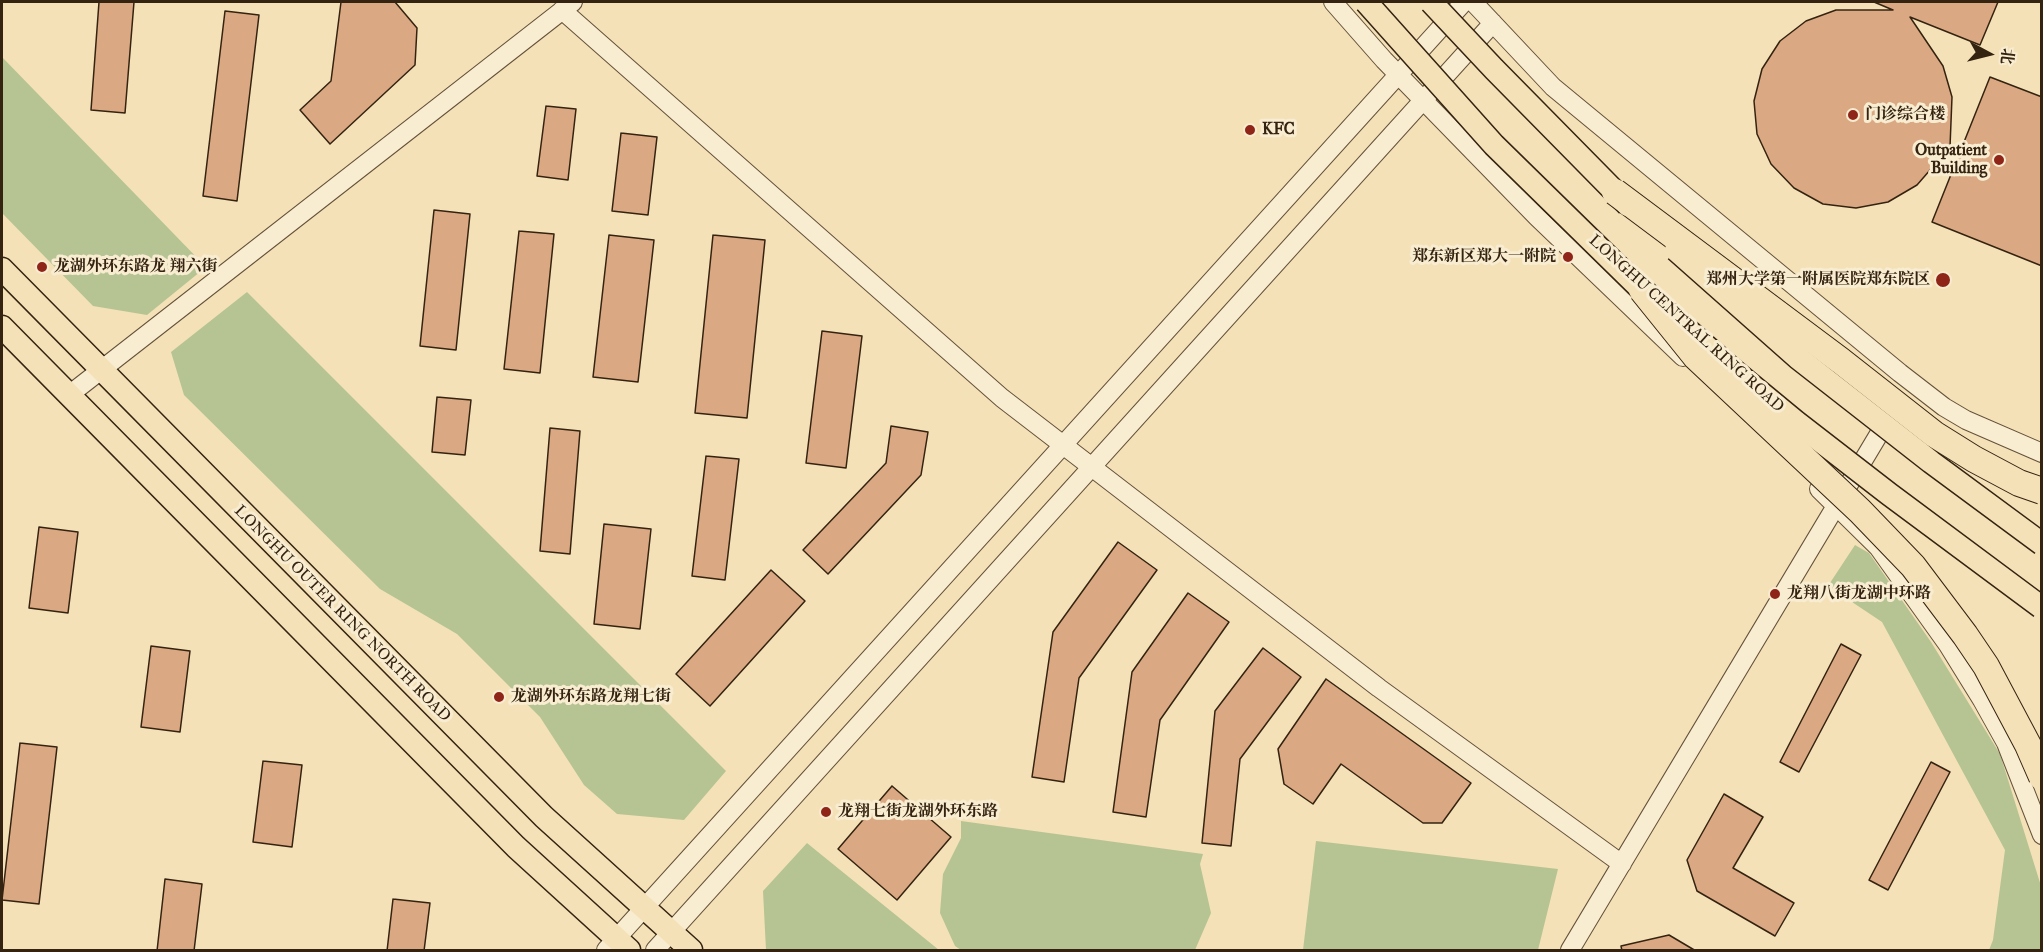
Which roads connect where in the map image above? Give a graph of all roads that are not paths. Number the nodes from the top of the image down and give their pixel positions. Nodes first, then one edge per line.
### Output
1 (1333, 2) edge
2 (1366, 2) edge
3 (1431, 2) edge
4 (1464, 2) edge
5 (1473, 2) edge
6 (568, 6) edge
7 (1493, 23) junction
8 (1398, 75) junction
9 (1424, 100) junction
10 (1615, 192) junction
11 (2, 269) edge
12 (1642, 290) junction
13 (2, 327) edge
14 (101, 370) junction
15 (1911, 381) junction
16 (69, 395) junction
17 (1063, 445) junction
18 (2042, 453) edge
19 (1092, 467) junction
20 (2042, 491) edge
21 (1836, 506) junction
22 (2042, 544) edge
23 (2042, 607) edge
24 (2036, 790) edge
25 (2042, 836) edge
26 (1622, 864) junction
27 (644, 909) junction
28 (670, 933) junction
29 (617, 947) edge
30 (655, 951) edge
31 (691, 951) edge
32 (1570, 951) edge

1 - 8 street
2 - 12 main road, LONGHU CENTRAL RING ROAD, bridge
3 - 10 main road, bridge
4 - 8 street
5 - 7 street
6 - 14 street
6 - 17 street
7 - 9 street
7 - 15 street
8 - 9 street
8 - 17 street
9 - 19 street
9 - 21 street
10 - 20 highway, bridge
10 - 22 main road, bridge
11 - 14 main road, LONGHU OUTER RING NORTH ROAD
12 - 23 main road, LONGHU CENTRAL RING ROAD, bridge
12 - 24 highway, bridge
13 - 16 main road
14 - 16 street
14 - 27 main road, LONGHU OUTER RING NORTH ROAD
15 - 18 street
15 - 21 street
16 - 29 main road
17 - 19 street
17 - 27 street
19 - 26 street
19 - 28 street
21 - 24 street
21 - 26 street
24 - 25 street
26 - 32 street
27 - 28 main road, LONGHU OUTER RING NORTH ROAD
27 - 29 street
28 - 30 street
28 - 31 main road, LONGHU OUTER RING NORTH ROAD

